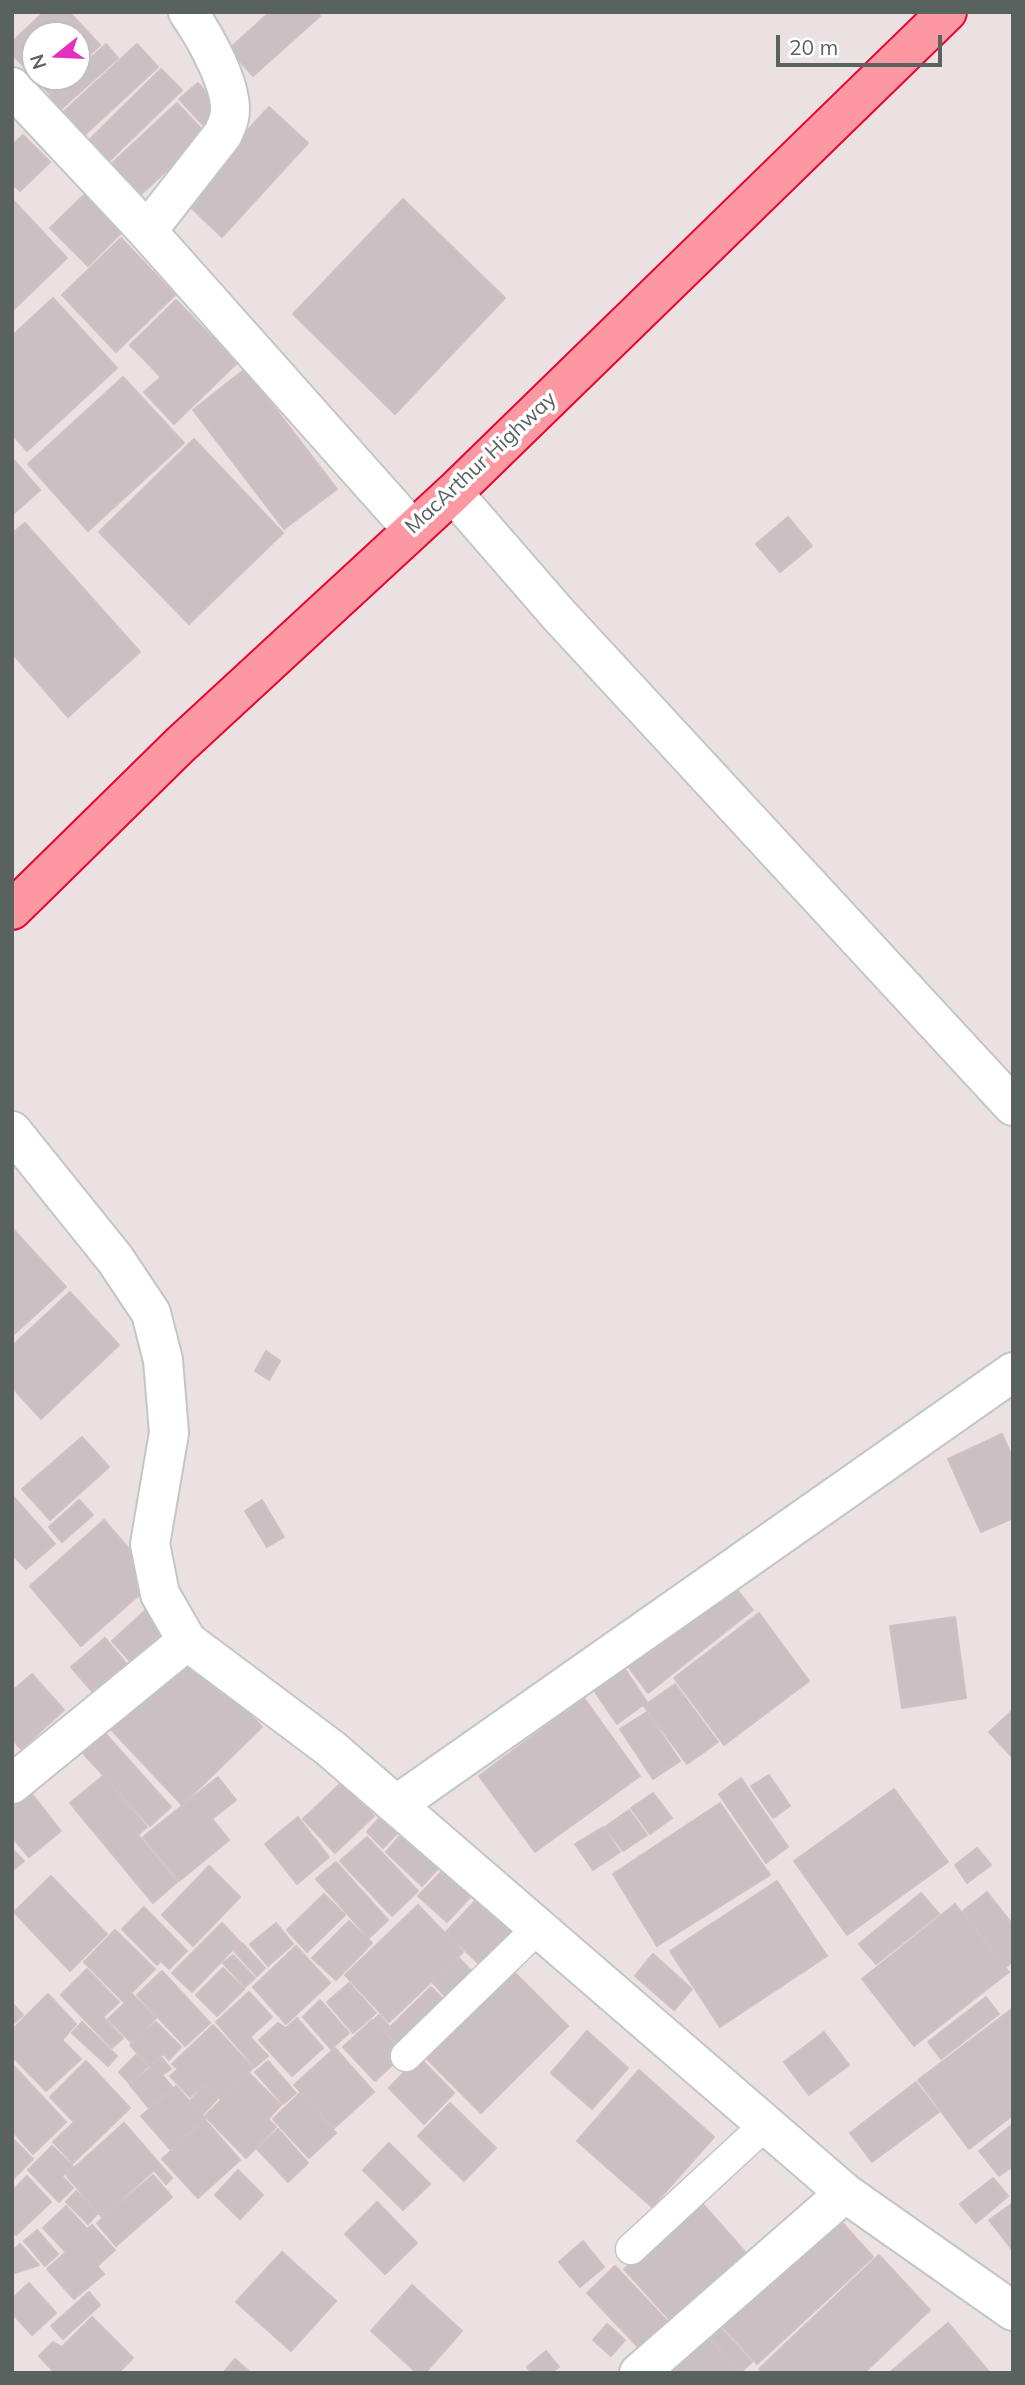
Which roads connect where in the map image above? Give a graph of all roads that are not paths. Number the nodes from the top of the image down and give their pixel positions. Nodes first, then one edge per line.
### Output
1 (188, 12) edge
2 (947, 12) edge
3 (12, 87) edge
4 (147, 231) junction
5 (453, 494) junction
6 (412, 529) junction
7 (12, 911) edge
8 (1013, 1106) edge
9 (12, 1131) edge
10 (1013, 1372) edge
11 (187, 1641) junction
12 (12, 1784) edge
13 (396, 1805) junction
14 (538, 1928) junction
15 (406, 2056) dead end
16 (765, 2125) junction
17 (845, 2193) junction
18 (631, 2249) dead end
19 (1008, 2300) edge
20 (639, 2373) edge

1 - 4 street
2 - 5 highway, MacArthur Highway
3 - 4 street
4 - 6 street
5 - 6 highway, MacArthur Highway
5 - 8 street
6 - 7 highway, MacArthur Highway
9 - 11 street
10 - 13 street
11 - 12 street
11 - 13 street
13 - 14 street
14 - 15 lane
14 - 16 street
16 - 17 street
16 - 18 lane
17 - 19 street
17 - 20 street

